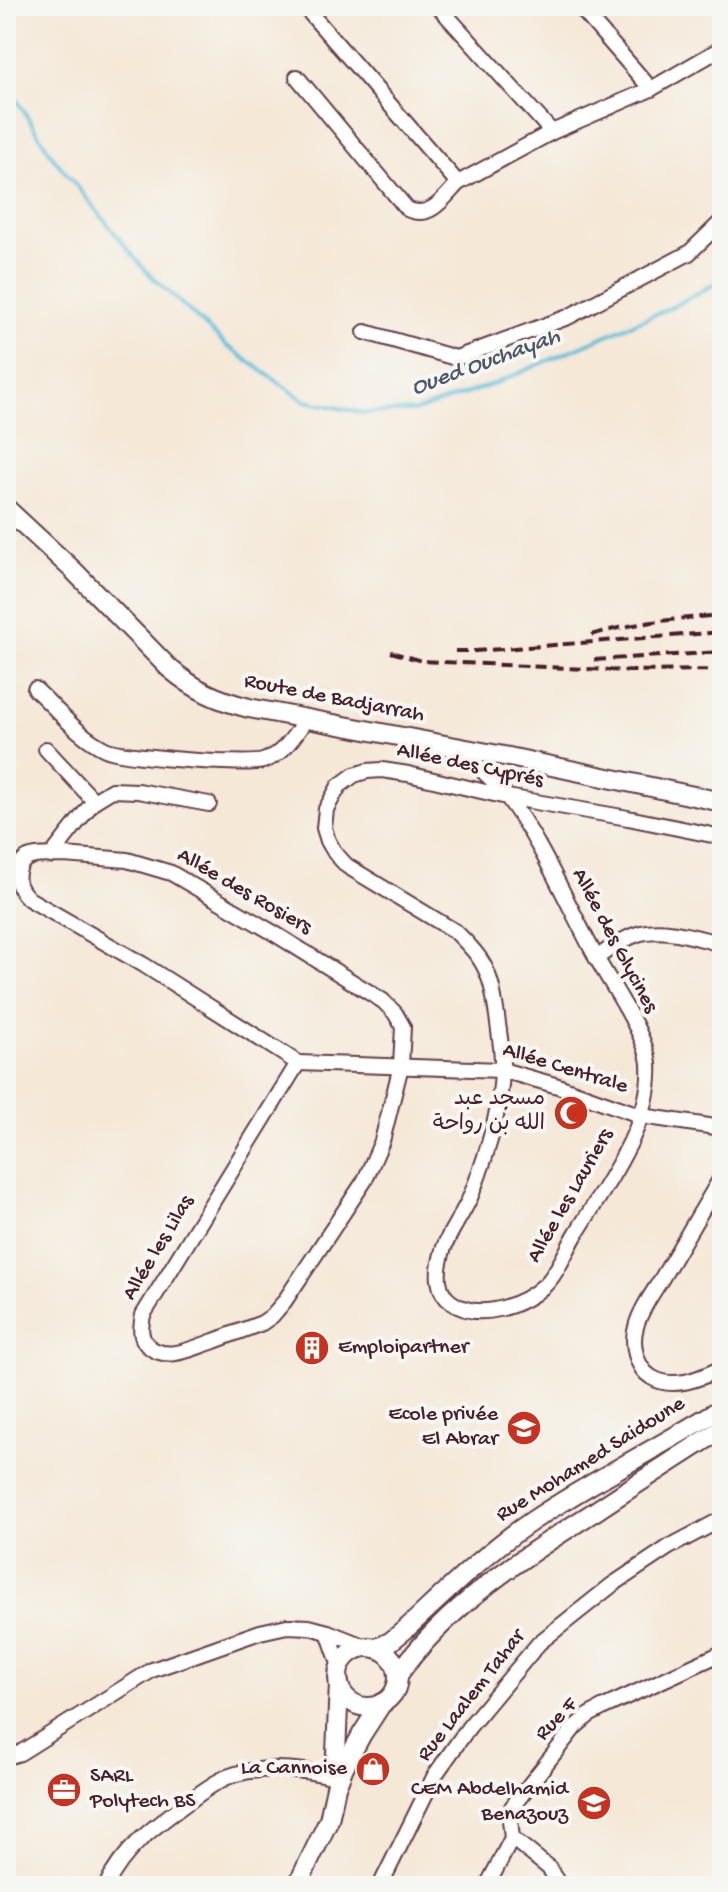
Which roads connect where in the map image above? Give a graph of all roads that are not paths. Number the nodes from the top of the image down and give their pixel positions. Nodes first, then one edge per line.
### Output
1 (304, 6) edge
2 (438, 6) edge
3 (579, 6) edge
4 (722, 48) edge
5 (297, 77) dead end
6 (651, 89) junction
7 (552, 132) junction
8 (458, 183) junction
9 (722, 221) edge
10 (365, 332) dead end
11 (6, 508) edge
12 (35, 689) dead end
13 (306, 719) junction
14 (455, 747) junction
15 (46, 749) dead end
16 (507, 797) junction
17 (94, 801) junction
18 (722, 802) edge
19 (209, 804) dead end
20 (722, 837) edge
21 (51, 856) junction
22 (722, 944) edge
23 (596, 958) junction
24 (298, 1063) junction
25 (401, 1066) junction
26 (502, 1070) junction
27 (642, 1116) junction
28 (722, 1128) edge
29 (722, 1176) edge
30 (722, 1368) edge
31 (722, 1408) edge
32 (722, 1429) edge
33 (722, 1519) edge
34 (328, 1632) junction
35 (371, 1647) junction
36 (722, 1653) edge
37 (340, 1675) junction
38 (398, 1675) junction
39 (382, 1703) junction
40 (336, 1749) junction
41 (6, 1757) edge
42 (308, 1771) junction
43 (336, 1782) junction
44 (512, 1838) junction
45 (106, 1886) edge
46 (297, 1886) edge
47 (380, 1886) edge
48 (487, 1886) edge
49 (561, 1886) edge

1 - 8 street
2 - 7 street
3 - 6 street
4 - 6 street
5 - 8 street
6 - 7 street
7 - 8 street
9 - 10 street
11 - 13 main road, Route de Badjarrah
12 - 13 street
13 - 14 main road, Route de Badjarrah
14 - 16 street, Allée des Glycines
14 - 18 main road, Route de Badjarrah
15 - 17 street
16 - 20 street, Allée des Cyprés
16 - 23 street, Allée des Glycines
16 - 26 street, Allée des Cyprés
17 - 19 street
17 - 21 street
21 - 24 street, Allée des Rosiers
21 - 25 street, Allée des Rosiers
22 - 23 street
23 - 27 street, Allée des Glycines
24 - 25 street, Allée Centrale
24 - 25 street, Allée les Lilas
25 - 26 street, Allée Centrale
26 - 27 street, Allée Centrale
26 - 27 street, Allée les Lauriers
27 - 28 street, Allée Centrale
29 - 30 street
31 - 35 main road, Rue Mohamed Saidoune
32 - 38 main road, Rue Mohamed Saidoune
33 - 47 street, Rue Laalem Tahar
34 - 35 street
34 - 37 street
34 - 41 street
35 - 37 main road
35 - 38 main road
36 - 44 street, Rue F
37 - 39 main road
37 - 40 main road
38 - 39 main road
39 - 43 main road
40 - 42 street
40 - 43 main road
42 - 43 street
42 - 45 street
43 - 46 main road
44 - 48 street, Rue F
44 - 49 street

